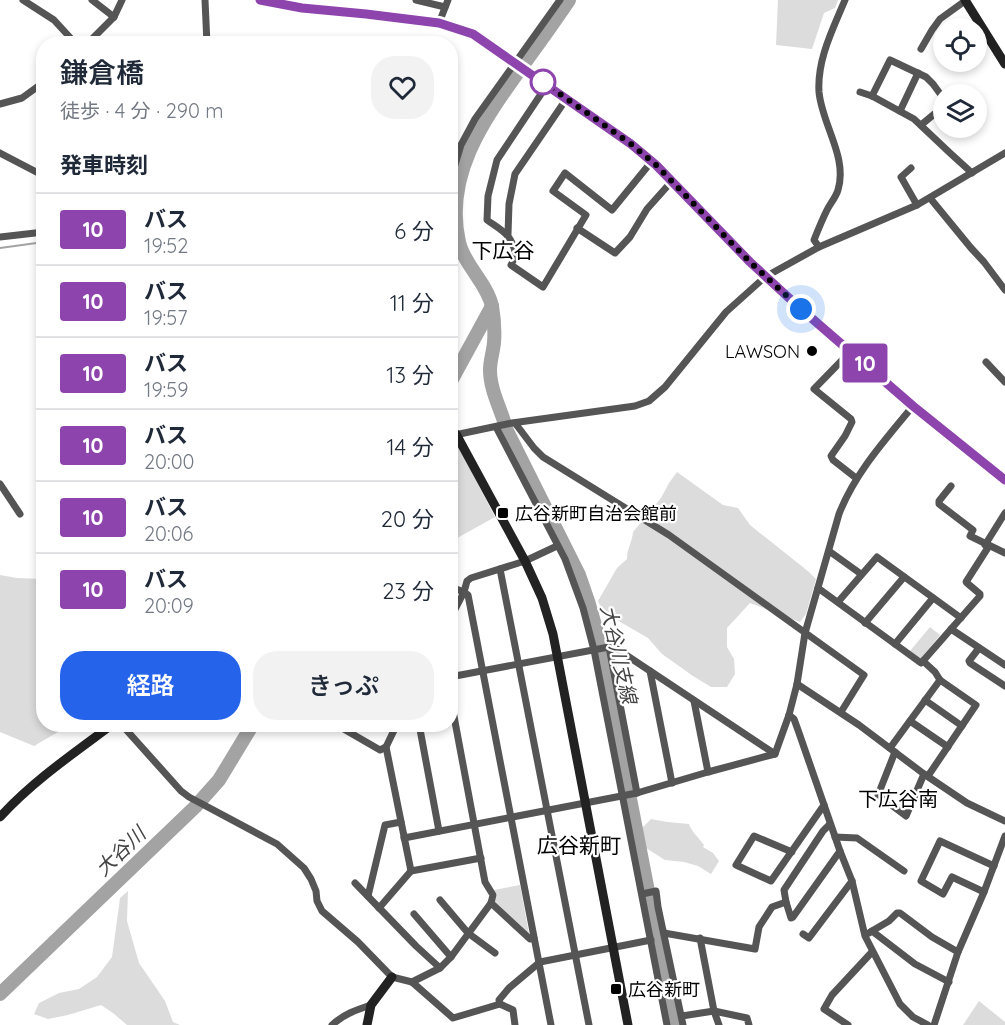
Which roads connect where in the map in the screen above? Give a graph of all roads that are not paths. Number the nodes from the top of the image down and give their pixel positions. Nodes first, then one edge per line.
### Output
1 (23, 0) edge
2 (92, 0) edge
3 (122, 0) edge
4 (205, 0) edge
5 (260, 0) edge
6 (416, 0) edge
7 (560, 0) edge
8 (845, 0) edge
9 (965, 0) edge
10 (446, 3) edge
11 (303, 4) edge
12 (114, 17) junction
13 (439, 23) junction
14 (69, 36) edge
15 (95, 36) edge
16 (207, 36) edge
17 (921, 49) dead end
18 (515, 63) junction
19 (1005, 64) edge
20 (918, 73) junction
21 (933, 84) edge
22 (547, 85) junction
23 (36, 88) edge
24 (860, 92) dead end
25 (872, 96) junction
26 (567, 98) junction
27 (0, 104) edge
28 (900, 111) junction
29 (933, 115) edge
30 (921, 125) junction
31 (0, 153) edge
32 (1005, 153) edge
33 (458, 155) edge
34 (652, 161) junction
35 (911, 168) dead end
36 (36, 172) edge
37 (972, 172) junction
38 (672, 181) junction
39 (930, 198) junction
40 (917, 205) junction
41 (577, 228) junction
42 (36, 233) edge
43 (508, 234) junction
44 (0, 237) edge
45 (819, 247) junction
46 (765, 276) junction
47 (1005, 290) edge
48 (850, 352) junction
49 (986, 362) dead end
50 (1005, 382) edge
51 (913, 406) junction
52 (514, 423) junction
53 (499, 426) junction
54 (458, 434) edge
55 (458, 444) edge
56 (856, 478) junction
57 (1005, 480) edge
58 (0, 484) edge
59 (951, 486) dead end
60 (1005, 513) edge
61 (20, 514) dead end
62 (987, 545) junction
63 (557, 546) junction
64 (829, 551) junction
65 (1005, 553) edge
66 (525, 561) junction
67 (500, 568) junction
68 (861, 574) junction
69 (904, 577) junction
70 (818, 588) junction
71 (458, 590) edge
72 (464, 592) junction
73 (933, 598) junction
74 (838, 602) junction
75 (458, 604) edge
76 (961, 618) junction
77 (866, 623) junction
78 (951, 629) junction
79 (805, 633) junction
80 (895, 644) junction
81 (602, 648) junction
82 (979, 648) junction
83 (557, 657) junction
84 (923, 661) junction
85 (519, 664) junction
86 (1005, 665) edge
87 (483, 671) junction
88 (650, 672) junction
89 (458, 676) edge
90 (940, 680) junction
91 (797, 684) junction
92 (1005, 686) edge
93 (925, 699) junction
94 (694, 701) junction
95 (841, 712) junction
96 (789, 715) junction
97 (910, 721) junction
98 (962, 726) junction
99 (102, 732) edge
100 (128, 732) edge
101 (348, 732) edge
102 (393, 732) edge
103 (420, 732) edge
104 (457, 732) edge
105 (386, 747) junction
106 (948, 747) junction
107 (893, 750) junction
108 (775, 754) junction
109 (708, 772) junction
110 (926, 775) junction
111 (672, 783) junction
112 (630, 794) junction
113 (585, 803) junction
114 (824, 805) junction
115 (547, 810) junction
116 (0, 817) edge
117 (512, 817) junction
118 (1005, 821) edge
119 (401, 822) junction
120 (475, 824) junction
121 (830, 824) junction
122 (439, 831) junction
123 (1005, 836) edge
124 (835, 837) junction
125 (404, 838) junction
126 (840, 851) junction
127 (792, 852) junction
128 (481, 858) junction
129 (994, 866) junction
130 (904, 871) dead end
131 (411, 872) junction
132 (852, 881) junction
133 (355, 883) dead end
134 (984, 892) junction
135 (643, 894) junction
136 (368, 896) junction
137 (440, 900) dead end
138 (786, 902) junction
139 (491, 903) junction
140 (379, 908) junction
141 (414, 914) dead end
142 (468, 933) junction
143 (664, 933) junction
144 (868, 933) junction
145 (803, 934) dead end
146 (534, 938) junction
147 (700, 938) junction
148 (651, 940) junction
149 (614, 948) junction
150 (872, 952) junction
151 (958, 952) junction
152 (495, 953) dead end
153 (575, 955) junction
154 (451, 957) junction
155 (540, 962) junction
156 (440, 968) junction
157 (392, 977) junction
158 (412, 982) junction
159 (949, 982) junction
160 (500, 1004) junction
161 (371, 1005) junction
162 (714, 1011) junction
163 (682, 1016) junction
164 (453, 1018) junction
165 (332, 1025) edge
166 (367, 1025) edge
167 (459, 1025) edge
168 (515, 1025) edge
169 (552, 1025) edge
170 (589, 1025) edge
171 (628, 1025) edge
172 (667, 1025) edge
173 (683, 1025) edge
174 (719, 1025) edge
175 (749, 1025) edge
176 (849, 1025) edge
177 (928, 1025) edge
178 (934, 1025) edge

1 - 14 street
2 - 12 street
3 - 12 street
4 - 16 street
5 - 11 street
6 - 10 street
7 - 18 street
8 - 45 street
9 - 17 street
9 - 19 street
10 - 13 street
11 - 13 street
12 - 15 street
13 - 18 street
18 - 22 street
18 - 33 street
20 - 21 street
20 - 25 street
20 - 28 street
22 - 26 street
22 - 43 street
23 - 27 street
24 - 25 street
25 - 28 street
26 - 34 street
26 - 43 street
28 - 30 street
29 - 30 street
30 - 37 street
31 - 36 street
32 - 37 street
34 - 38 street
34 - 41 street
35 - 40 street
37 - 39 street
38 - 41 street
38 - 46 street
39 - 40 street
39 - 47 street
40 - 45 street
41 - 43 street
42 - 44 street
45 - 46 street
46 - 48 street
46 - 52 street
48 - 51 street
48 - 56 street
49 - 50 street
51 - 56 street
51 - 57 street
52 - 53 street
52 - 79 street
53 - 54 street
53 - 63 street
55 - 66 street
56 - 64 street
58 - 61 street
59 - 62 street
60 - 62 street
62 - 65 street
62 - 76 street
63 - 66 street
63 - 81 street
64 - 68 street
64 - 70 street
66 - 67 street
66 - 83 street
67 - 72 street
67 - 85 street
68 - 69 street
68 - 74 street
69 - 73 street
69 - 77 street
70 - 74 street
70 - 79 street
71 - 72 street
72 - 75 street
72 - 87 street
73 - 76 street
73 - 80 street
74 - 77 street
76 - 78 street
77 - 80 street
78 - 82 street
78 - 84 street
79 - 91 street
79 - 95 street
80 - 84 street
81 - 83 street
81 - 88 street
81 - 112 street
81 - 112 street
82 - 86 street
82 - 92 street
83 - 85 street
83 - 113 street
84 - 90 street
85 - 87 street
85 - 115 street
87 - 89 street
87 - 117 street
88 - 94 street
88 - 111 street
90 - 93 street
90 - 98 street
91 - 95 street
91 - 96 street
93 - 97 street
93 - 98 street
94 - 108 street
94 - 109 street
95 - 107 street
96 - 108 street
96 - 114 street
97 - 106 street
97 - 107 street
98 - 106 street
99 - 116 street
100 - 157 street
101 - 105 street
102 - 105 street
103 - 122 street
104 - 120 street
105 - 119 street
106 - 110 street
107 - 110 street
107 - 110 street
108 - 109 street
109 - 111 street
110 - 118 street
111 - 112 street
112 - 113 street
112 - 135 street
113 - 115 street
113 - 149 street
114 - 121 street
114 - 127 street
115 - 117 street
115 - 153 street
117 - 120 street
117 - 146 street
119 - 125 street
119 - 136 street
120 - 122 street
120 - 128 street
121 - 124 street
121 - 138 street
122 - 125 street
123 - 129 street
124 - 126 street
124 - 130 street
125 - 131 street
126 - 132 street
126 - 138 street
127 - 127 street
128 - 131 street
128 - 139 street
129 - 134 street
129 - 134 street
131 - 140 street
132 - 144 street
132 - 145 street
133 - 136 street
134 - 151 street
135 - 143 street
135 - 148 street
136 - 140 street
137 - 142 street
138 - 147 street
139 - 142 street
139 - 146 street
140 - 156 street
141 - 154 street
142 - 152 street
142 - 154 street
143 - 147 street
143 - 163 street
144 - 150 street
144 - 151 street
144 - 159 street
146 - 155 street
147 - 162 street
148 - 149 street
148 - 172 street
149 - 153 street
149 - 171 street
150 - 176 street
150 - 177 street
151 - 159 street
153 - 155 street
153 - 170 street
154 - 156 street
155 - 160 street
155 - 169 street
156 - 158 street
157 - 158 street
157 - 161 street
158 - 164 street
159 - 178 street
160 - 164 street
160 - 168 street
161 - 165 street
161 - 166 street
162 - 163 street
162 - 174 street
162 - 175 street
163 - 173 street
164 - 167 street

